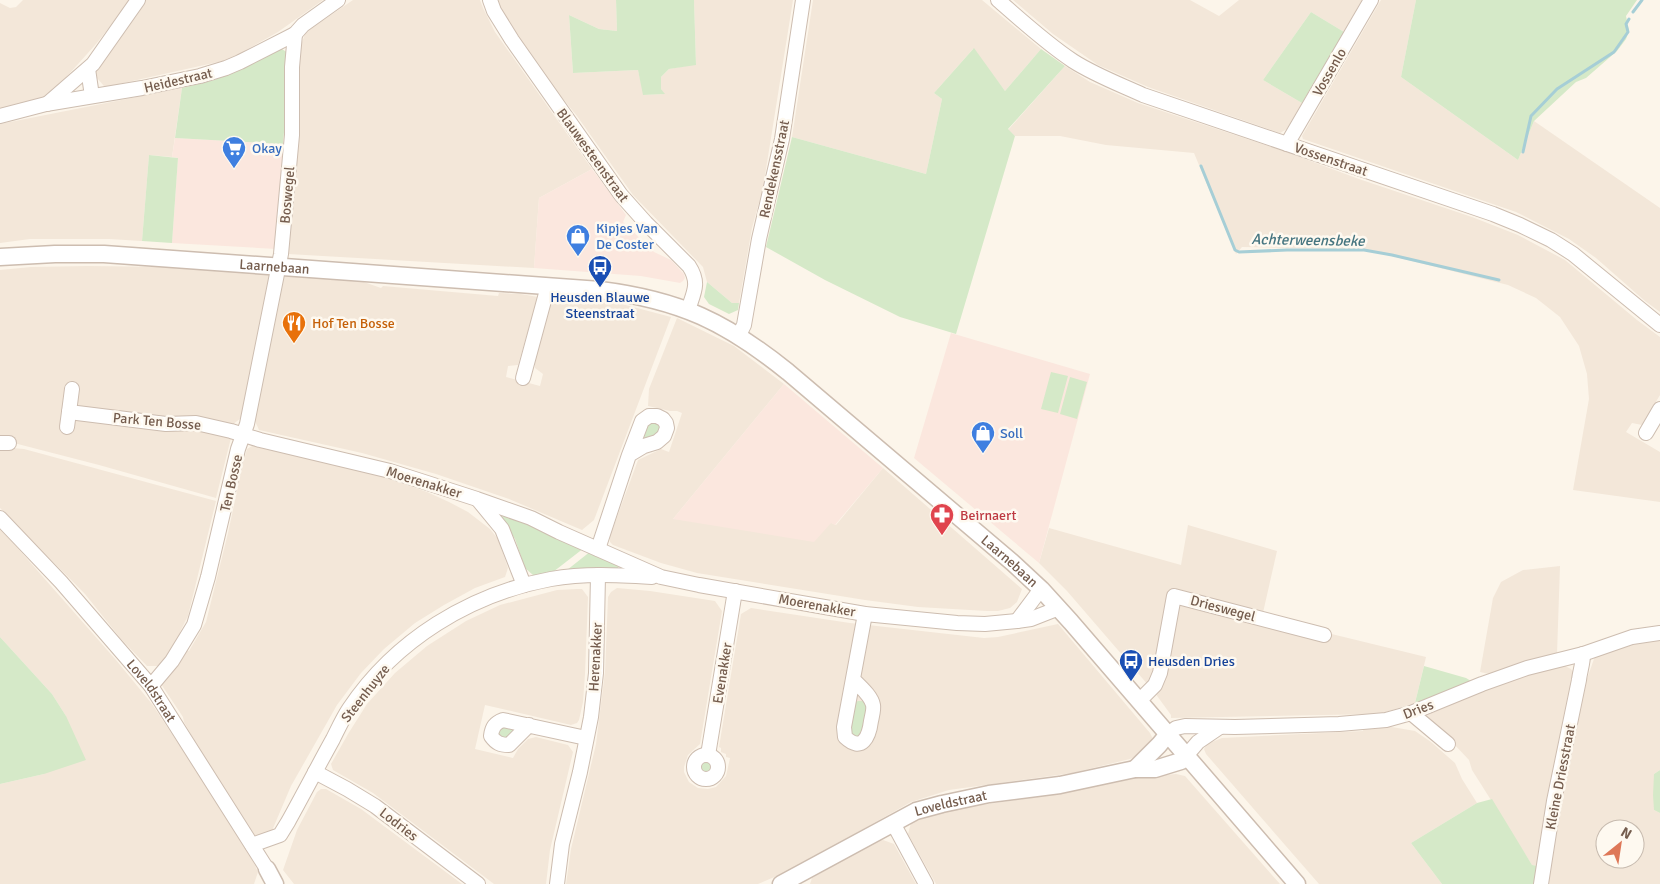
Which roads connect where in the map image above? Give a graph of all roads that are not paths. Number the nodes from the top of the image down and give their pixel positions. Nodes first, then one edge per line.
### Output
1 (138, 0) edge
2 (338, 0) edge
3 (490, 0) edge
4 (803, 0) edge
5 (998, 0) edge
6 (1371, 0) edge
7 (295, 34) junction
8 (88, 69) junction
9 (92, 96) junction
10 (46, 104) junction
11 (0, 116) edge
12 (1287, 144) junction
13 (0, 257) edge
14 (279, 267) junction
15 (548, 286) junction
16 (689, 306) junction
17 (1660, 324) edge
18 (739, 335) junction
19 (523, 378) dead end
20 (72, 389) dead end
21 (1660, 409) edge
22 (69, 412) junction
23 (67, 427) dead end
24 (1646, 433) dead end
25 (244, 435) junction
26 (629, 455) dead end
27 (477, 499) junction
28 (0, 518) edge
29 (598, 549) junction
30 (598, 574) junction
31 (661, 577) junction
32 (524, 585) junction
33 (1041, 589) junction
34 (735, 591) junction
35 (1059, 608) junction
36 (865, 614) junction
37 (1017, 622) junction
38 (1660, 633) edge
39 (1324, 635) dead end
40 (1583, 654) junction
41 (1568, 658) junction
42 (1580, 671) junction
43 (853, 679) dead end
44 (151, 686) junction
45 (1139, 701) junction
46 (1411, 713) junction
47 (529, 726) dead end
48 (1220, 727) junction
49 (1168, 734) junction
50 (586, 738) junction
51 (1448, 744) dead end
52 (708, 755) dead end
53 (1186, 756) junction
54 (1135, 769) junction
55 (315, 772) junction
56 (893, 823) junction
57 (252, 846) junction
58 (267, 869) joint
59 (789, 882) edge
60 (274, 884) edge
61 (478, 884) edge
62 (557, 884) edge
63 (926, 884) edge
64 (1297, 884) edge
65 (1541, 884) edge

1 - 8 street
2 - 7 street, Heidestraat
3 - 16 street, Blauwesteenstraat
4 - 18 street, Rendekensstraat
5 - 12 street, Vossenstraat
6 - 12 street, Vossenlo
7 - 9 street, Heidestraat
7 - 14 street, Boswegel
8 - 9 street
8 - 10 street
9 - 10 street, Heidestraat
10 - 11 street, Heidestraat
12 - 17 street, Vossenstraat
13 - 14 street, Laarnebaan
14 - 15 street, Laarnebaan
14 - 25 street, Ten Bosse
15 - 16 street, Laarnebaan
15 - 19 street
16 - 18 street, Laarnebaan
18 - 33 street, Laarnebaan
20 - 22 street
21 - 24 street
22 - 23 street
22 - 25 street, Park Ten Bosse
25 - 27 street, Moerenakker
25 - 44 street, Ten Bosse
26 - 29 street
27 - 29 street, Moerenakker
27 - 32 street
28 - 44 street, Loveldstraat
29 - 31 street, Moerenakker
30 - 31 street, Steenhuyze
30 - 32 street, Steenhuyze
30 - 50 street, Herenakker
31 - 34 street, Moerenakker
32 - 55 street, Steenhuyze
33 - 35 street, Laarnebaan
33 - 37 street
34 - 36 street, Moerenakker
34 - 52 street, Evenakker
35 - 37 street, Moerenakker
35 - 45 street, Laarnebaan
36 - 37 street, Moerenakker
36 - 43 street, Moerenakker
38 - 40 street, Dries
39 - 45 street, Drieswegel
40 - 41 street, Dries
40 - 42 street, Kleine Driesstraat
41 - 42 street
41 - 46 street, Dries
42 - 65 street, Kleine Driesstraat
44 - 57 street, Loveldstraat
45 - 49 street, Laarnebaan
46 - 48 street, Dries
46 - 51 street
47 - 50 street
48 - 49 street, Dries
48 - 53 street
49 - 53 street, Laarnebaan
49 - 54 street
50 - 62 street, Herenakker
53 - 54 street, Loveldstraat
53 - 64 street, Laarnebaan
54 - 56 street, Loveldstraat
55 - 57 street, Steenhuyze
55 - 61 street, Lodries
56 - 59 street, Loveldstraat
56 - 63 street
57 - 58 street, Loveldstraat
58 - 60 street, Loveldstraat

